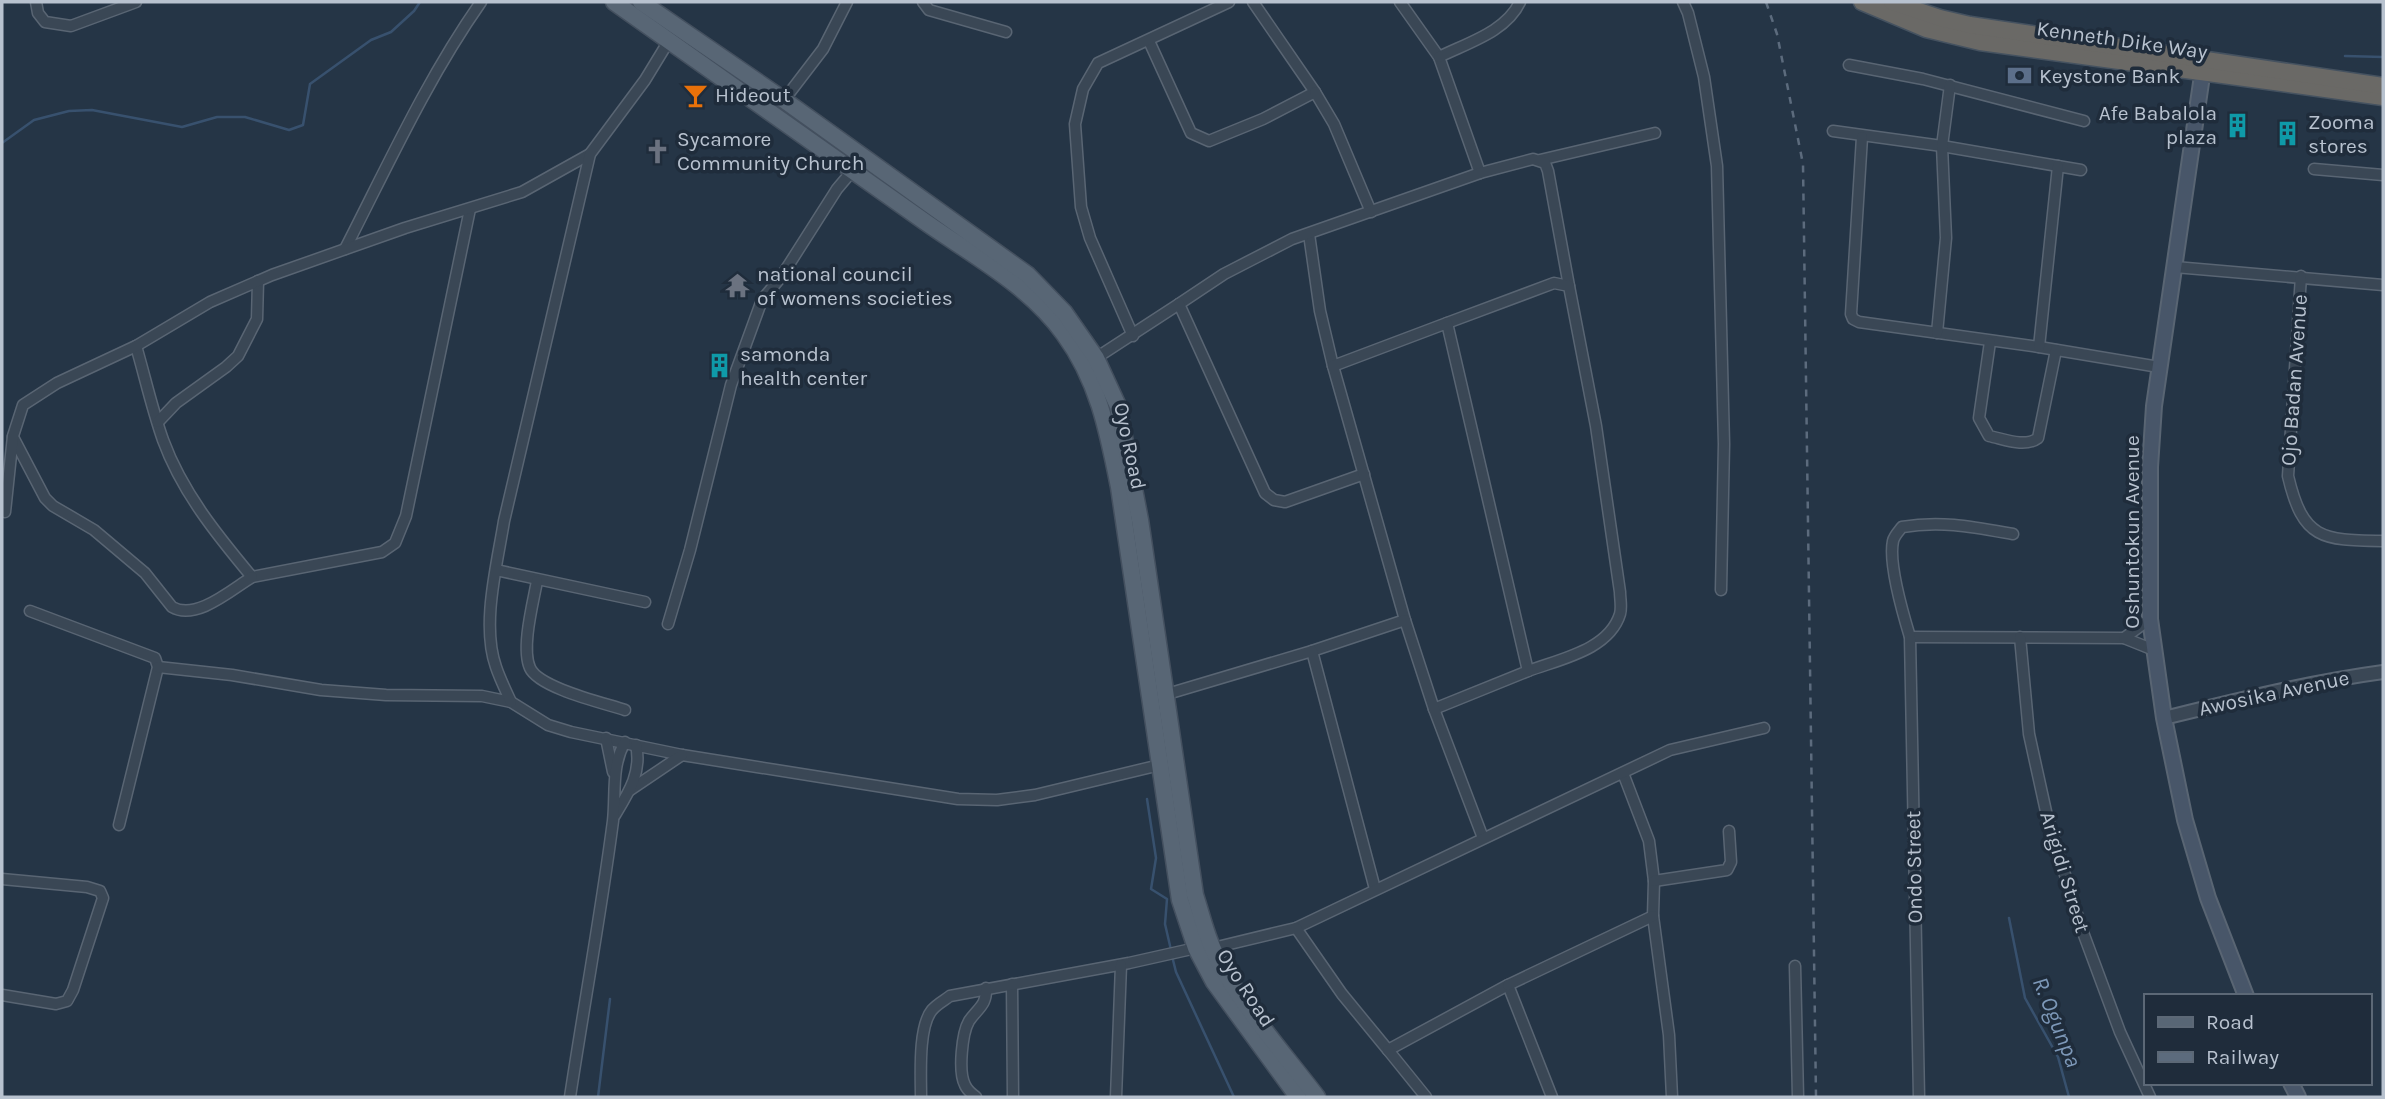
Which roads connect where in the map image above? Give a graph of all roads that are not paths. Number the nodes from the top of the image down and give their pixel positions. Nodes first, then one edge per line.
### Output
1 (36, 2) edge
2 (136, 2) edge
3 (481, 2) edge
4 (614, 2) edge
5 (641, 2) edge
6 (847, 2) edge
7 (923, 2) edge
8 (1229, 2) edge
9 (1253, 2) edge
10 (1400, 2) edge
11 (1520, 2) edge
12 (1682, 2) edge
13 (1862, 2) edge
14 (1892, 2) edge
15 (1006, 32) dead end
16 (673, 35) junction
17 (1149, 41) junction
18 (2068, 47) junction
19 (1439, 57) junction
20 (1849, 65) dead end
21 (2203, 65) junction
22 (1950, 86) junction
23 (1315, 92) junction
24 (2382, 92) edge
25 (784, 100) junction
26 (2084, 121) dead end
27 (1833, 131) dead end
28 (1655, 133) dead end
29 (1862, 137) junction
30 (1942, 146) junction
31 (590, 154) junction
32 (1540, 160) junction
33 (2058, 166) junction
34 (2314, 169) dead end
35 (853, 170) junction
36 (2081, 170) dead end
37 (1480, 173) junction
38 (2383, 175) edge
39 (470, 209) junction
40 (1371, 212) junction
41 (1309, 234) junction
42 (345, 248) junction
43 (2175, 267) junction
44 (2301, 276) junction
45 (258, 281) junction
46 (2383, 285) edge
47 (1569, 286) junction
48 (1179, 304) junction
49 (1447, 323) junction
50 (1937, 333) junction
51 (1133, 336) junction
52 (1990, 342) junction
53 (136, 346) junction
54 (2039, 347) junction
55 (2056, 350) junction
56 (1096, 358) junction
57 (1333, 366) junction
58 (2159, 368) junction
59 (158, 422) junction
60 (13, 436) junction
61 (10, 461) junction
62 (29, 469) junction
63 (1364, 474) junction
64 (5, 512) dead end
65 (2013, 534) dead end
66 (2383, 541) edge
67 (496, 570) junction
68 (252, 577) junction
69 (537, 581) junction
70 (1721, 590) dead end
71 (645, 602) dead end
72 (30, 611) dead end
73 (2150, 619) junction
74 (1405, 620) junction
75 (668, 624) dead end
76 (1910, 637) junction
77 (2020, 637) junction
78 (2124, 638) junction
79 (2154, 650) junction
80 (1312, 651) junction
81 (158, 667) junction
82 (1528, 671) junction
83 (2383, 672) edge
84 (1164, 695) junction
85 (512, 702) junction
86 (1434, 709) junction
87 (625, 710) dead end
88 (2164, 718) junction
89 (1764, 727) dead end
90 (606, 738) junction
91 (631, 744) junction
92 (682, 755) junction
93 (1160, 765) junction
94 (1623, 773) junction
95 (615, 781) junction
96 (630, 791) junction
97 (613, 818) junction
98 (119, 825) dead end
99 (1729, 831) dead end
100 (1483, 838) junction
101 (2, 878) edge
102 (1654, 881) junction
103 (1375, 890) junction
104 (1653, 916) junction
105 (1296, 928) junction
106 (1196, 948) junction
107 (1213, 948) junction
108 (1121, 965) junction
109 (1796, 965) dead end
110 (1012, 984) junction
111 (1508, 985) junction
112 (986, 988) junction
113 (2245, 994) edge
114 (2, 995) edge
115 (1388, 1050) junction
116 (2144, 1084) edge
117 (570, 1097) edge
118 (921, 1097) edge
119 (976, 1097) edge
120 (1013, 1097) edge
121 (1116, 1097) edge
122 (1298, 1097) edge
123 (1317, 1097) edge
124 (1426, 1097) edge
125 (1552, 1097) edge
126 (1672, 1097) edge
127 (1798, 1097) edge
128 (1919, 1097) edge

1 - 2 street
3 - 42 street
4 - 16 main road, Oyo Road
5 - 16 main road, Oyo Road
6 - 25 street
7 - 15 street
8 - 17 street
9 - 23 street
10 - 19 street
11 - 19 street
12 - 70 street
13 - 18 highway, Kenneth Dike Way
14 - 18 highway, Kenneth Dike Way
16 - 25 main road, Oyo Road
16 - 31 street
16 - 35 main road, Oyo Road
17 - 23 street
17 - 51 street
18 - 21 highway, Kenneth Dike Way
19 - 37 street
20 - 22 street
21 - 24 highway, Kenneth Dike Way
21 - 43 main road, Oshuntokun Avenue
22 - 26 street
22 - 30 street
23 - 40 street
25 - 56 main road, Oyo Road
27 - 29 street
28 - 32 street
29 - 30 street
29 - 50 street
30 - 33 street
30 - 50 street
31 - 39 street
31 - 67 street
32 - 37 street
32 - 47 street
33 - 36 street
33 - 54 street
34 - 38 street
35 - 75 street
35 - 93 main road, Oyo Road
37 - 40 street
39 - 42 street
39 - 68 street
40 - 41 street
41 - 48 street
41 - 57 street
42 - 45 street
43 - 44 street
43 - 58 main road, Oshuntokun Avenue
44 - 46 street
44 - 66 street, Ojo Badan Avenue
45 - 53 street
45 - 59 street
47 - 49 street
47 - 82 street
48 - 51 street
48 - 63 street
49 - 57 street
49 - 82 street
50 - 52 street
51 - 56 street
52 - 54 street
52 - 55 street
53 - 59 street
53 - 60 street
54 - 55 street
55 - 58 street
56 - 84 main road, Oyo Road
57 - 63 street
58 - 73 main road, Oshuntokun Avenue
59 - 68 street
60 - 61 street
60 - 62 street
61 - 62 street
61 - 64 street
62 - 68 street
63 - 74 street
65 - 76 street, Ondo Street
67 - 69 street
67 - 85 street
69 - 71 street
69 - 87 street
72 - 81 street
73 - 78 street
73 - 79 main road, Oshuntokun Avenue
74 - 80 street
74 - 86 street
76 - 77 street
76 - 128 street, Ondo Street
77 - 78 street
77 - 116 street, Arigidi Street
78 - 79 street
79 - 88 main road, Oshuntokun Avenue
80 - 84 street
80 - 103 street
81 - 85 street
81 - 98 street
82 - 86 street
83 - 88 street, Awosika Avenue
84 - 107 main road, Oyo Road
85 - 90 street
86 - 100 street
88 - 113 main road, Oshuntokun Avenue
89 - 94 street
90 - 91 street
90 - 95 street
91 - 92 street
91 - 95 street
91 - 96 street
92 - 93 street
92 - 96 street
93 - 106 main road, Oyo Road
94 - 100 street
94 - 102 street
95 - 97 street
96 - 97 street
97 - 117 street
99 - 102 street
100 - 103 street
101 - 114 street
102 - 104 street
103 - 105 street
104 - 111 street
104 - 126 street
105 - 107 street
105 - 115 street
106 - 108 street
106 - 122 main road, Oyo Road
107 - 123 main road, Oyo Road
108 - 110 street
108 - 121 street
109 - 127 street
110 - 112 street
110 - 120 street
111 - 115 street
111 - 125 street
112 - 118 street
112 - 119 street
115 - 124 street

